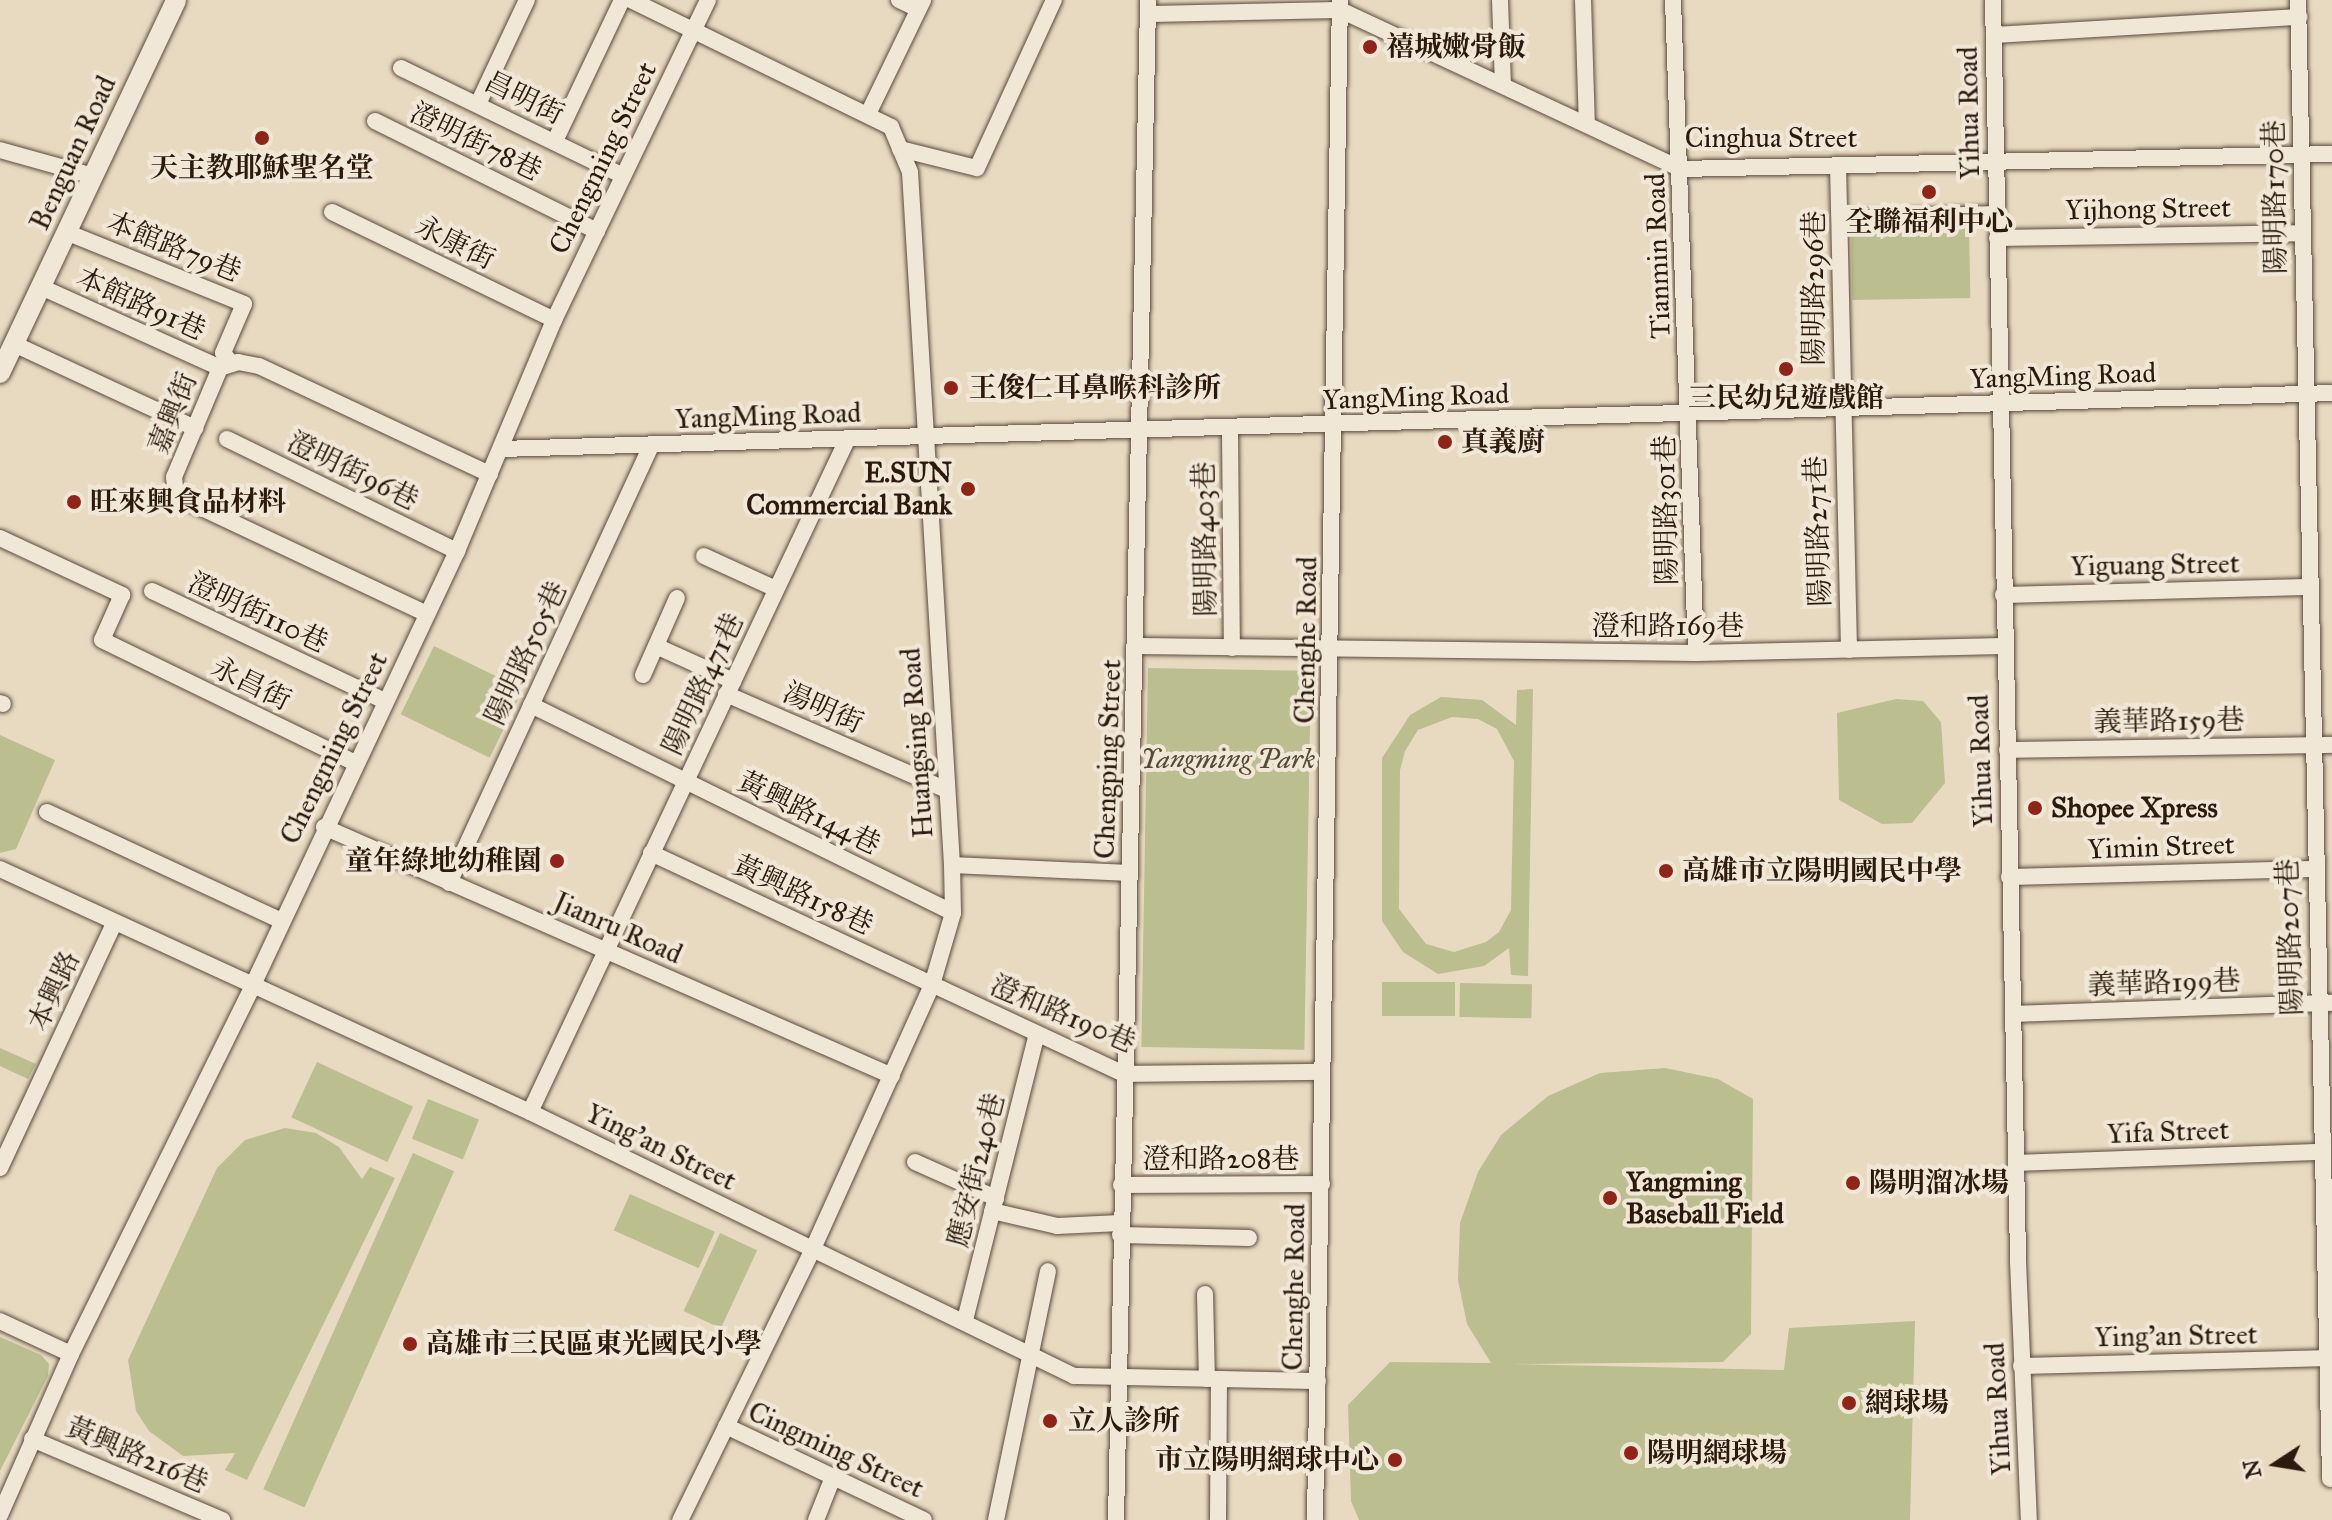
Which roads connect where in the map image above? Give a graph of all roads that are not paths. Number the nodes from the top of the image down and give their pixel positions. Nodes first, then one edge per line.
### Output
1 (176, 0) edge
2 (527, 0) edge
3 (622, 0) edge
4 (631, 0) edge
5 (708, 0) edge
6 (899, 0) edge
7 (1054, 0) edge
8 (1500, 0) edge
9 (1583, 0) edge
10 (1673, 0) edge
11 (1993, 0) edge
12 (2298, 0) edge
13 (921, 4) edge
14 (1340, 5) edge
15 (1148, 7) edge
16 (2299, 17) junction
17 (693, 31) junction
18 (1994, 35) junction
19 (401, 68) dead end
20 (1503, 84) junction
21 (478, 104) junction
22 (868, 114) junction
23 (375, 121) dead end
24 (1587, 124) junction
25 (555, 141) junction
26 (900, 149) junction
27 (0, 150) edge
28 (2300, 154) junction
29 (2332, 154) edge
30 (1996, 160) junction
31 (1838, 165) junction
32 (1681, 169) junction
33 (93, 176) junction
34 (623, 176) junction
35 (332, 212) dead end
36 (1996, 214) junction
37 (1840, 219) junction
38 (597, 231) junction
39 (66, 232) junction
40 (2300, 233) junction
41 (1997, 238) junction
42 (41, 287) junction
43 (554, 320) junction
44 (14, 344) junction
45 (226, 366) junction
46 (0, 373) edge
47 (2307, 393) junction
48 (2332, 393) edge
49 (1998, 405) junction
50 (1840, 410) junction
51 (1690, 414) junction
52 (1335, 426) junction
53 (195, 428) junction
54 (1230, 429) junction
55 (1136, 432) junction
56 (227, 439) dead end
57 (926, 439) junction
58 (847, 440) junction
59 (651, 446) junction
60 (501, 449) junction
61 (490, 474) junction
62 (0, 538) edge
63 (457, 551) junction
64 (704, 556) dead end
65 (2307, 587) junction
66 (776, 589) junction
67 (152, 591) dead end
68 (2003, 595) junction
69 (677, 598) dead end
70 (427, 614) junction
71 (656, 646) junction
72 (1137, 646) junction
73 (2003, 646) junction
74 (1232, 648) junction
75 (1332, 649) junction
76 (1849, 650) junction
77 (1696, 653) junction
78 (643, 675) dead end
79 (730, 688) junction
80 (385, 701) junction
81 (531, 705) junction
82 (2311, 745) junction
83 (2332, 745) edge
84 (2007, 750) junction
85 (355, 763) junction
86 (686, 781) junction
87 (944, 789) junction
88 (47, 812) dead end
89 (324, 827) junction
90 (651, 853) junction
91 (952, 865) junction
92 (0, 869) edge
93 (2313, 869) junction
94 (1130, 873) junction
95 (2009, 877) junction
96 (449, 883) junction
97 (953, 913) junction
98 (280, 920) junction
99 (114, 923) junction
100 (604, 951) junction
101 (932, 985) junction
102 (252, 987) junction
103 (2325, 1004) edge
104 (2013, 1014) junction
105 (1037, 1034) junction
106 (1322, 1072) junction
107 (1124, 1074) junction
108 (892, 1076) junction
109 (530, 1112) junction
110 (2321, 1152) junction
111 (915, 1162) dead end
112 (2016, 1163) junction
113 (0, 1168) edge
114 (1322, 1184) junction
115 (1121, 1185) junction
116 (994, 1205) junction
117 (1120, 1229) junction
118 (1249, 1238) dead end
119 (2328, 1238) edge
120 (813, 1249) junction
121 (1048, 1271) dead end
122 (1205, 1294) dead end
123 (965, 1320) junction
124 (0, 1321) edge
125 (71, 1354) junction
126 (1029, 1354) junction
127 (2329, 1358) edge
128 (2021, 1366) junction
129 (1116, 1377) junction
130 (1213, 1379) junction
131 (1318, 1381) junction
132 (726, 1426) junction
133 (32, 1439) junction
134 (833, 1477) junction
135 (2330, 1479) dead end
136 (0, 1515) edge
137 (222, 1520) edge
138 (680, 1520) edge
139 (816, 1520) edge
140 (924, 1520) edge
141 (996, 1520) edge
142 (1116, 1520) edge
143 (1218, 1520) edge
144 (1315, 1520) edge
145 (2029, 1520) edge

1 - 33 street, Benguan Road
2 - 21 street
3 - 25 street
4 - 17 street, Huangsing Road
5 - 17 street, Chengming Street
6 - 13 street
7 - 26 street
8 - 20 street
9 - 24 street
10 - 32 street, Tianmin Road
11 - 18 street, Yihua Road
12 - 16 street, 陽明路170巷
13 - 22 street
14 - 15 street, Cinghua Street
14 - 20 street, Cinghua Street
14 - 52 street, Chenghe Road
15 - 55 street, Chengping Street
16 - 18 street
16 - 28 street, 陽明路170巷
17 - 22 street, Huangsing Road
17 - 34 street, Chengming Street
18 - 30 street, Yihua Road
19 - 21 street, 昌明街
20 - 24 street, Cinghua Street
21 - 25 street, 昌明街
22 - 26 street, Huangsing Road
23 - 38 street, 澄明街78巷
24 - 32 street, Cinghua Street
25 - 34 street, 昌明街
26 - 57 street, Huangsing Road
27 - 33 street
28 - 29 street, Cinghua Street
28 - 30 street, Cinghua Street
28 - 40 street, 陽明路170巷
30 - 31 street, Cinghua Street
30 - 36 street, Yihua Road
31 - 32 street, Cinghua Street
31 - 37 street, 陽明路296巷
32 - 51 street, Tianmin Road
33 - 39 street, Benguan Road
34 - 38 street, Chengming Street
35 - 43 street, 永康街
36 - 37 street
36 - 41 street, Yihua Road
37 - 50 street, 陽明路296巷
38 - 43 street, Chengming Street
39 - 42 street, Benguan Road
39 - 45 street, 本館路79巷
40 - 41 street, Yijhong Street
40 - 47 street, 陽明路170巷
41 - 49 street, Yihua Road
42 - 44 street, Benguan Road
42 - 45 street, 本館路91巷
43 - 60 street, Chengming Street
44 - 46 street, Benguan Road
44 - 53 street
45 - 53 street, 嘉興街
45 - 61 street, 嘉興街
47 - 48 street, YangMing Road
47 - 49 street, YangMing Road
47 - 65 street, 陽明路207巷
49 - 50 street, YangMing Road
49 - 68 street, Yihua Road
50 - 51 street, YangMing Road
50 - 76 street, 陽明路271巷
51 - 52 street, YangMing Road
51 - 77 street, 陽明路301巷
52 - 54 street, YangMing Road
52 - 75 street, Chenghe Road
53 - 70 street, 嘉興街
54 - 55 street, YangMing Road
54 - 74 street, 陽明路403巷
55 - 57 street, YangMing Road
55 - 72 street, Chengping Street
56 - 63 street, 澄明街96巷
57 - 58 street, YangMing Road
57 - 87 street, Huangsing Road
58 - 59 street, YangMing Road
58 - 66 street, 陽明路471巷
59 - 60 street, YangMing Road
59 - 81 street, 陽明路505巷
60 - 61 street, Chengming Street
61 - 63 street, Chengming Street
62 - 85 street, 永昌街
63 - 70 street, Chengming Street
64 - 66 street
65 - 68 street, Yiguang Street
65 - 82 street, 陽明路207巷
66 - 79 street, 陽明路471巷
67 - 80 street, 澄明街110巷
68 - 73 street, Yihua Road
69 - 71 street
70 - 80 street, Chengming Street
71 - 78 street
71 - 79 street, 湯明街
72 - 74 street, 澄和路169巷
72 - 94 street, Chengping Street
73 - 76 street, 澄和路169巷
73 - 84 street, Yihua Road
74 - 75 street, 澄和路169巷
75 - 77 street, 澄和路169巷
75 - 106 street, Chenghe Road
76 - 77 street, 澄和路169巷
79 - 86 street, 陽明路471巷
79 - 87 street, 湯明街
80 - 85 street, Chengming Street
81 - 86 street, 黃興路144巷
81 - 96 street, 陽明路505巷
82 - 83 street, 義華路159巷
82 - 84 street, 義華路159巷
82 - 93 street, 陽明路207巷
84 - 95 street, Yihua Road
85 - 89 street, Chengming Street
86 - 90 street, 陽明路471巷
86 - 97 street, 黃興路144巷
87 - 91 street, Huangsing Road
88 - 98 street
89 - 96 street, Jianru Road
89 - 98 street, Chengming Street
90 - 100 street, 陽明路471巷
90 - 101 street, 黃興路158巷
91 - 94 street
91 - 97 street, Huangsing Road
92 - 99 street, Ying'an Street
93 - 95 street, Yimin Street
93 - 103 street, 陽明路207巷
94 - 107 street, Chengping Street
95 - 104 street, Yihua Road
96 - 100 street, Jianru Road
97 - 101 street, Huangsing Road
98 - 102 street, Chengming Street
99 - 102 street, Ying'an Street
99 - 113 street, 本興路
100 - 108 street, Jianru Road
100 - 109 street, 陽明路471巷
101 - 105 street, 澄和路190巷
101 - 108 street, Huangsing Road
102 - 109 street, Ying'an Street
102 - 125 street, Chengming Street
103 - 104 street, 義華路199巷
103 - 110 street, 陽明路207巷
104 - 112 street, Yihua Road
105 - 107 street, 澄和路190巷
105 - 116 street, 應安街240巷
106 - 107 street, 澄和路190巷
106 - 114 street, Chenghe Road
107 - 115 street, Chengping Street
108 - 120 street, Huangsing Road
109 - 120 street, Ying'an Street
110 - 112 street, Yifa Street
110 - 119 street, 陽明路207巷
111 - 116 street
112 - 128 street, Yihua Road
114 - 115 street, 澄和路208巷
114 - 131 street, Chenghe Road
115 - 117 street, Chengping Street
116 - 117 street
116 - 123 street, 應安街240巷
117 - 118 street
117 - 129 street, Chengping Street
119 - 127 street, 陽明路207巷
120 - 123 street, Ying'an Street
120 - 132 street, Huangsing Road
121 - 126 street
122 - 130 street
123 - 126 street, Ying'an Street
124 - 125 street
125 - 133 street, Chengming Street
126 - 129 street, Ying'an Street
126 - 141 street
127 - 128 street, Ying'an Street
127 - 135 street, 陽明路207巷
128 - 145 street, Yihua Road
129 - 130 street, Ying'an Street
129 - 142 street, Chengping Street
130 - 131 street, Ying'an Street
130 - 143 street
131 - 144 street, Chenghe Road
132 - 134 street, Cingming Street
132 - 138 street, Huangsing Road
133 - 136 street, Chengming Street
133 - 137 street, 黃興路216巷
134 - 139 street
134 - 140 street, Cingming Street

